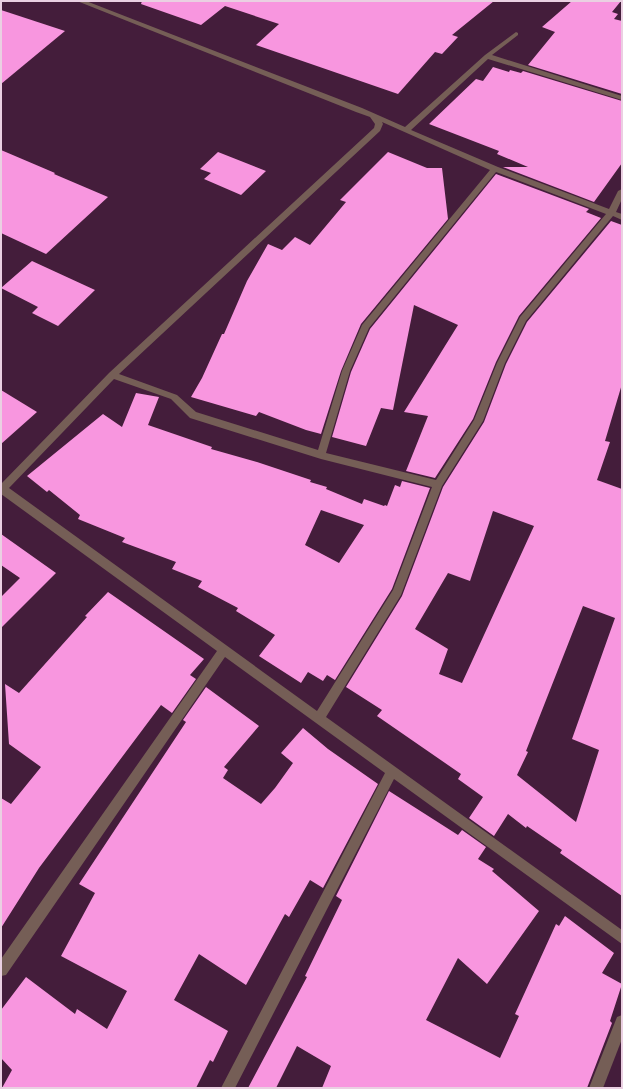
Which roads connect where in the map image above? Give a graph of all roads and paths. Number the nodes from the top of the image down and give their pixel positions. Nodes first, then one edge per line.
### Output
1 (80, 1) edge
2 (516, 34) dead end
3 (487, 56) junction
4 (622, 98) edge
5 (373, 117) junction
6 (405, 131) junction
7 (495, 169) junction
8 (622, 191) edge
9 (611, 213) junction
10 (622, 217) edge
11 (112, 375) junction
12 (321, 455) junction
13 (438, 485) junction
14 (1, 489) edge
15 (224, 649) junction
16 (318, 718) junction
17 (392, 771) junction
18 (622, 938) edge
19 (1, 970) edge
20 (622, 1022) edge
21 (228, 1088) edge
22 (596, 1088) edge

1 - 5 street
2 - 3 street
3 - 4 street
3 - 6 street
5 - 6 street
5 - 11 street
6 - 7 street
7 - 9 street
7 - 12 street
8 - 9 street
9 - 10 street
9 - 13 street
11 - 12 street
11 - 14 street
12 - 13 street
13 - 16 street
14 - 15 street
15 - 16 street
15 - 19 street
16 - 17 street
17 - 18 street
17 - 21 street
20 - 22 street

